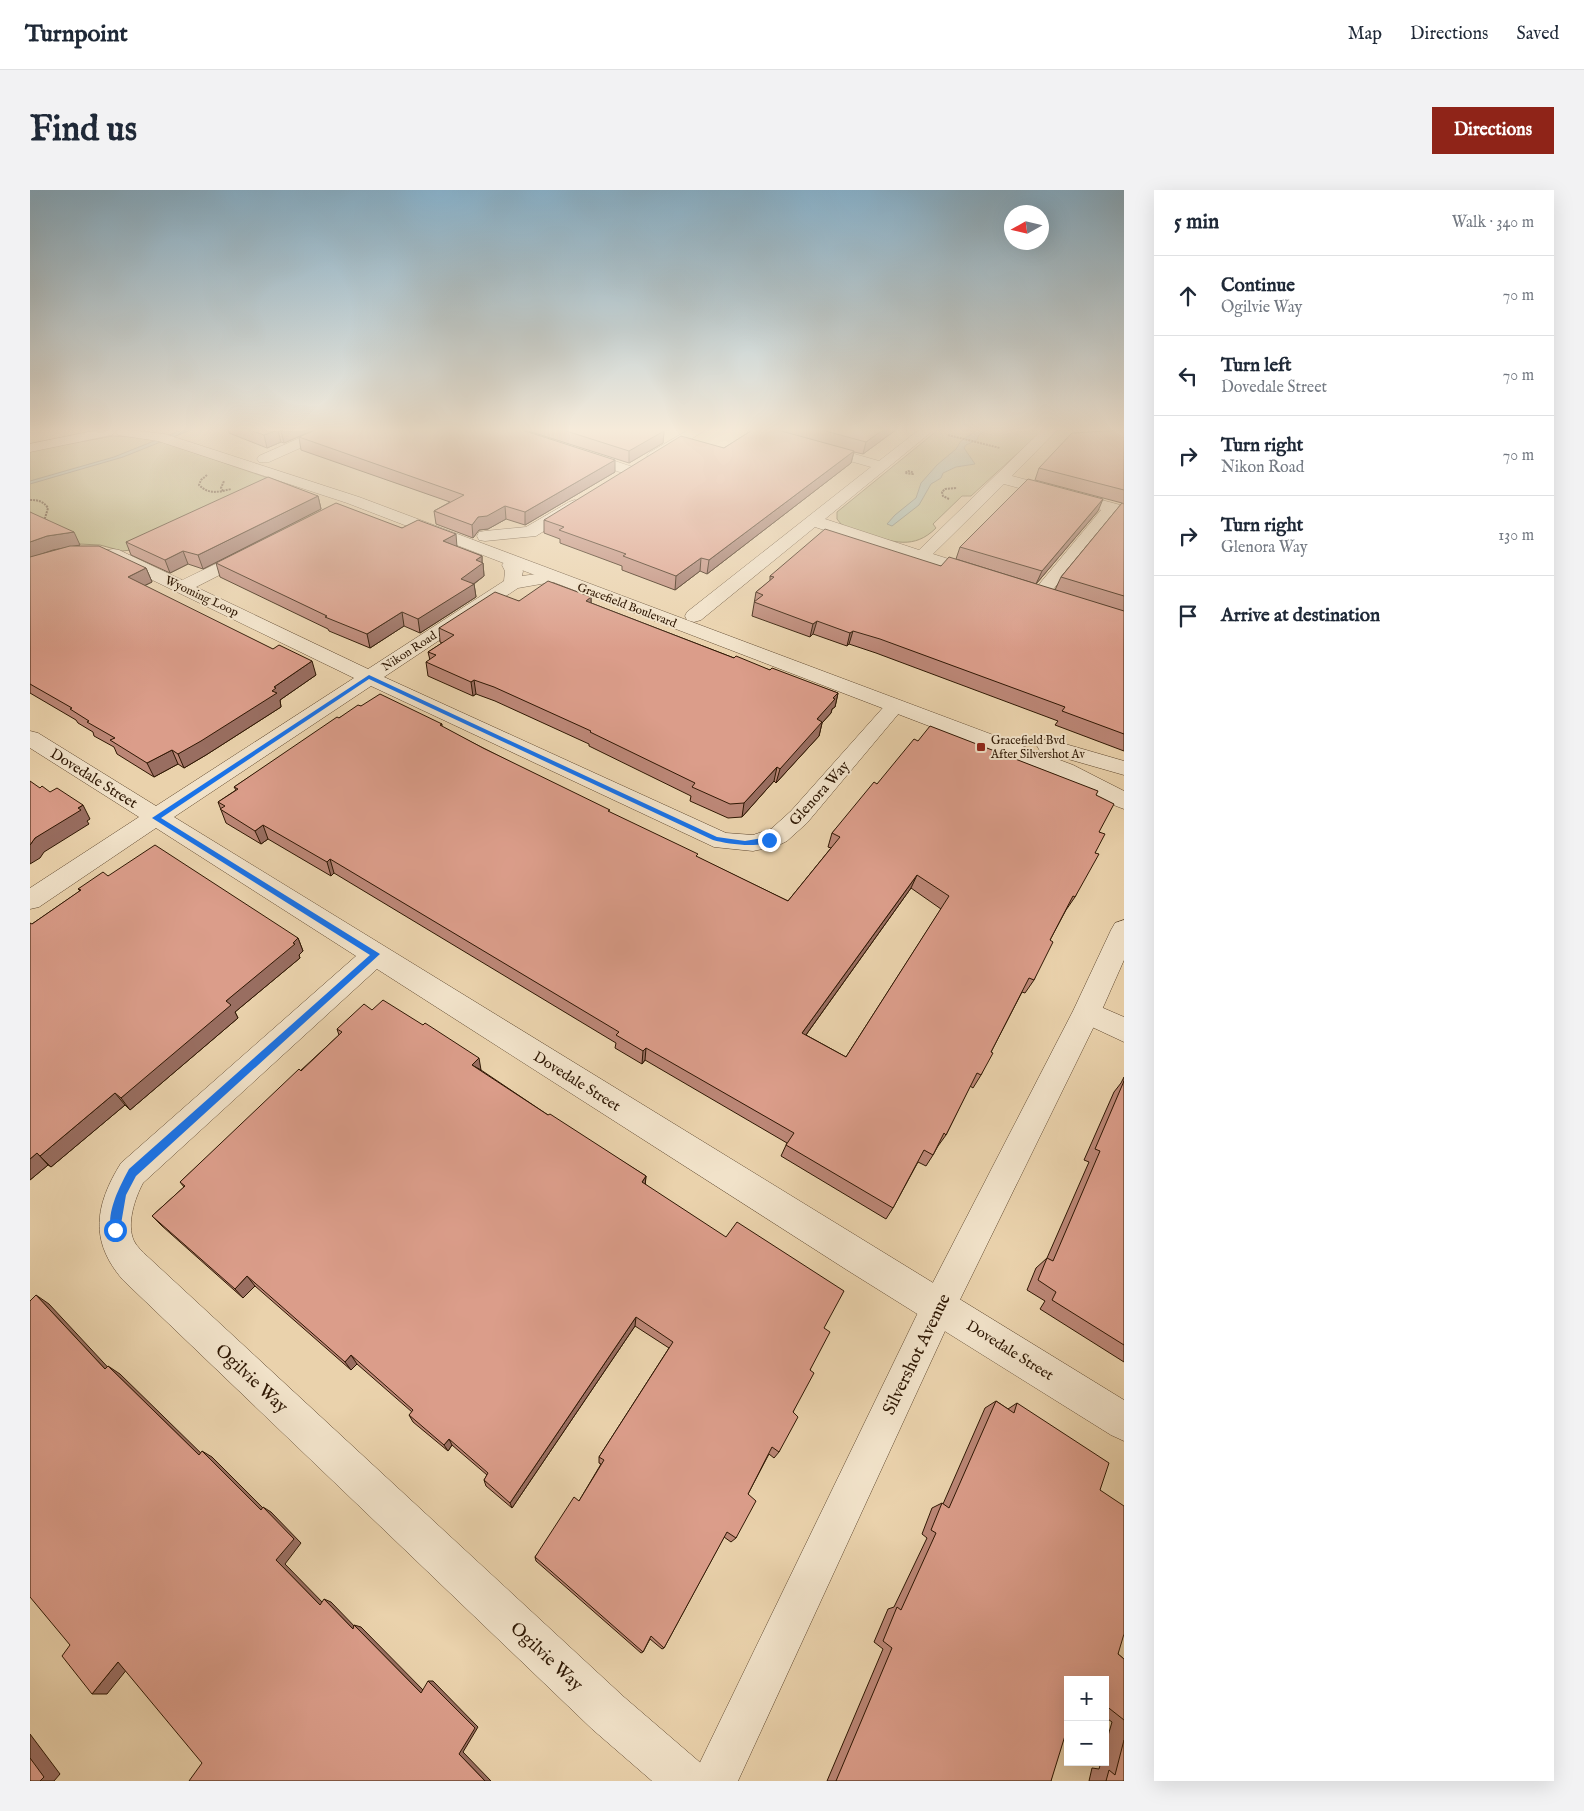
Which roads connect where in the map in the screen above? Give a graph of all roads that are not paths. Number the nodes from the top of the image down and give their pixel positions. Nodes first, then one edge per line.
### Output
1 (347, 503) edge
2 (361, 503) edge
3 (393, 503) edge
4 (577, 503) edge
5 (835, 503) edge
6 (975, 503) edge
7 (1095, 503) edge
8 (336, 509) edge
9 (1117, 509) edge
10 (812, 521) junction
11 (530, 532) junction
12 (485, 536) junction
13 (268, 544) edge
14 (94, 550) edge
15 (532, 555) junction
16 (922, 556) junction
17 (508, 561) junction
18 (552, 577) junction
19 (994, 579) edge
20 (513, 583) junction
21 (184, 587) junction
22 (1022, 588) edge
23 (1040, 594) junction
24 (1059, 600) edge
25 (694, 616) junction
26 (369, 677) junction
27 (895, 706) junction
28 (30, 738) edge
29 (1124, 768) edge
30 (1124, 801) edge
31 (156, 818) junction
32 (30, 900) edge
33 (1124, 930) edge
34 (376, 954) junction
35 (1087, 1012) junction
36 (1124, 1030) edge
37 (939, 1306) junction
38 (1124, 1422) edge
39 (687, 1781) edge
40 (714, 1781) edge

1 - 8 street
2 - 17 street, Gracefield Boulevard
3 - 12 street, Gracefield Boulevard
4 - 11 street
5 - 10 street
6 - 16 street
7 - 9 street
9 - 23 street
10 - 16 street
10 - 25 street
11 - 12 street
11 - 15 street
12 - 15 street, Gracefield Boulevard
13 - 21 street
14 - 21 street, Wyoming Loop
15 - 25 street, Gracefield Boulevard
16 - 19 street
17 - 18 street, Gracefield Boulevard
17 - 20 street
18 - 20 street, Nikon Road
18 - 27 street, Gracefield Boulevard
20 - 26 street, Nikon Road
21 - 26 street, Wyoming Loop
22 - 23 street
23 - 24 street
25 - 29 street, Gracefield Boulevard
26 - 27 street, Glenora Way
26 - 31 street, Nikon Road
27 - 30 street, Gracefield Boulevard
28 - 31 street, Dovedale Street
31 - 32 street, Nikon Road
31 - 34 street, Dovedale Street
33 - 35 street, Silvershot Avenue
34 - 37 street, Dovedale Street
34 - 39 street, Ogilvie Way
35 - 36 street
35 - 37 street, Silvershot Avenue
37 - 38 street, Dovedale Street
37 - 40 street, Silvershot Avenue

